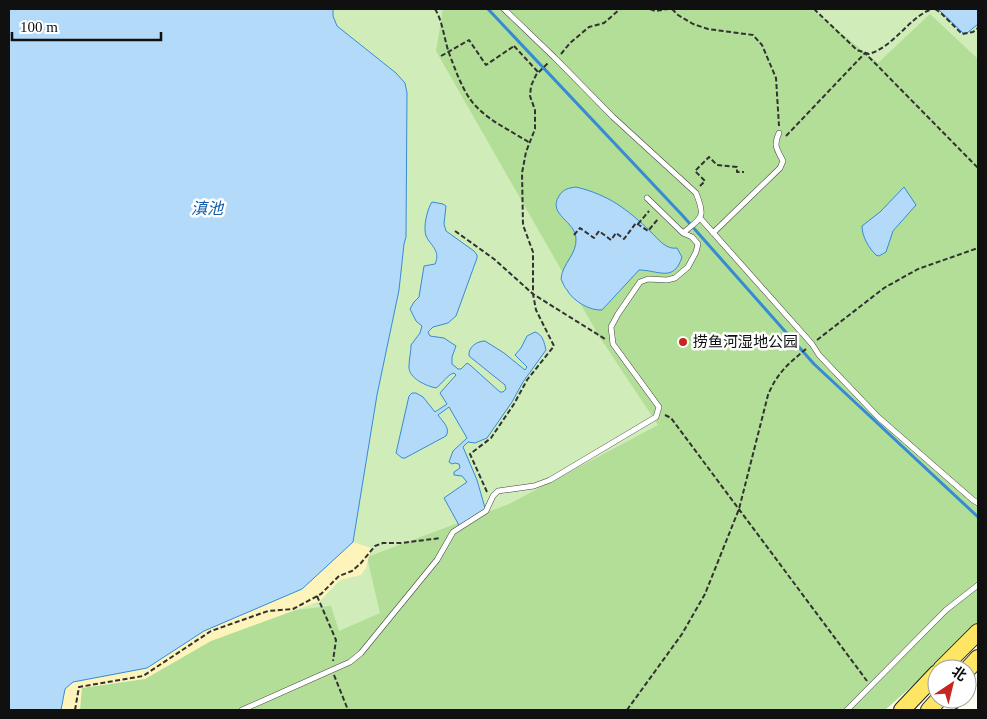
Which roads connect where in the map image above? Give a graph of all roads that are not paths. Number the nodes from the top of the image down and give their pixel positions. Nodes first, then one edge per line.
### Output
1 (504, 9) edge
2 (779, 133) road end
3 (646, 198) dead end
4 (698, 220) junction
5 (684, 231) junction
6 (713, 233) junction
7 (978, 503) edge
8 (978, 585) edge
9 (978, 632) edge
10 (951, 659) edge
11 (927, 684) edge
12 (242, 710) edge
13 (847, 710) edge
14 (902, 710) edge

1 - 4 lane
2 - 6 lane
3 - 5 lane
4 - 5 lane
4 - 6 lane
5 - 12 lane
6 - 7 lane
8 - 13 lane
9 - 10 main road
11 - 14 main road

